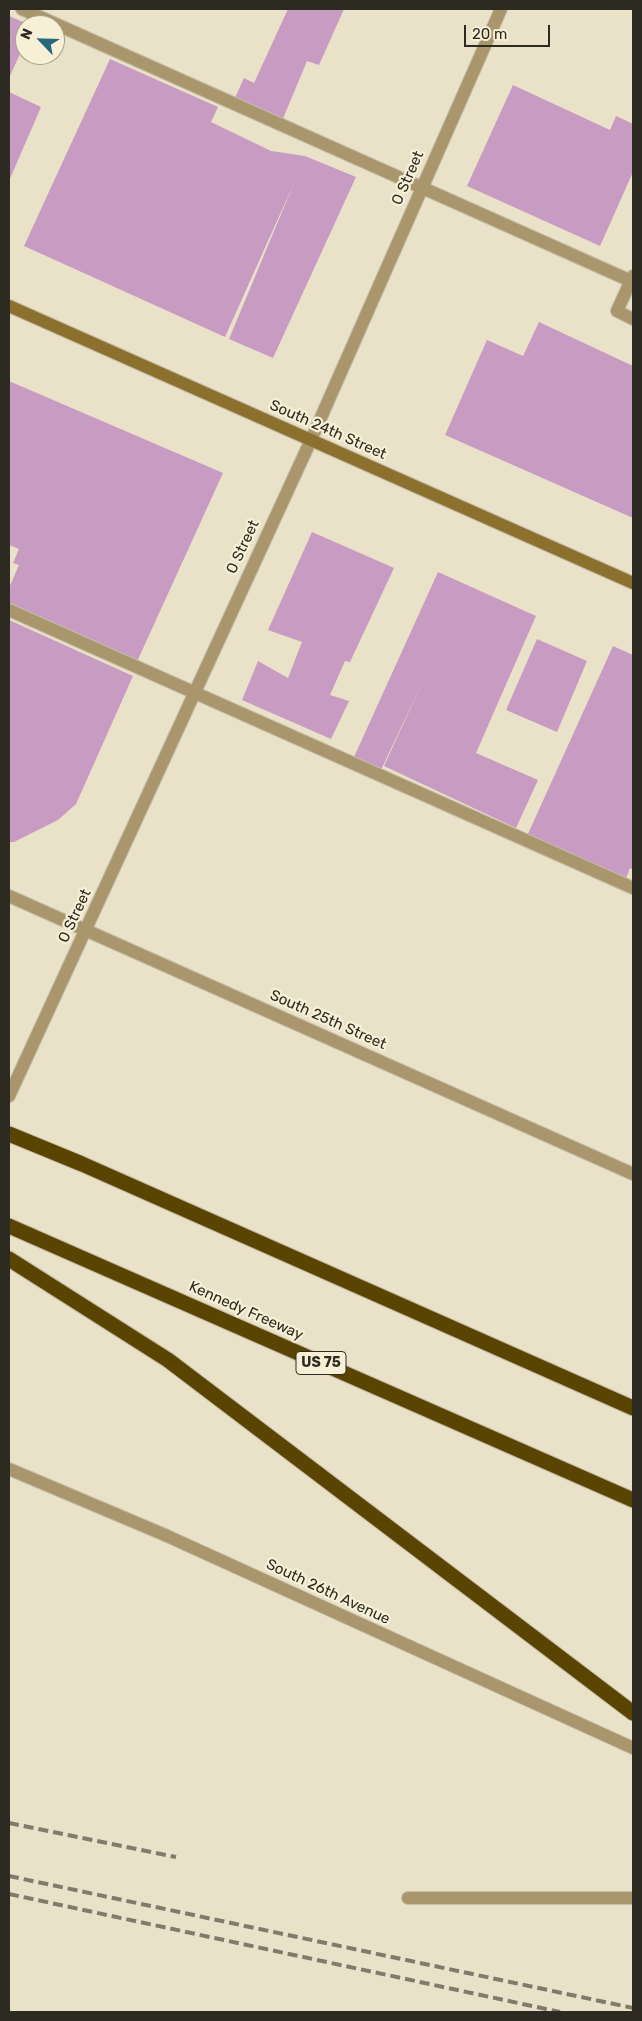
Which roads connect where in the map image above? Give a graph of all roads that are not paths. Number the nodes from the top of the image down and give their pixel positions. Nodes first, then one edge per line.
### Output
1 (22, 9) edge
2 (501, 9) edge
3 (422, 188) junction
4 (632, 278) edge
5 (9, 306) edge
6 (633, 319) edge
7 (311, 440) junction
8 (633, 583) edge
9 (9, 610) edge
10 (193, 693) junction
11 (633, 888) edge
12 (9, 896) edge
13 (86, 931) junction
14 (9, 1096) edge
15 (9, 1134) edge
16 (633, 1174) edge
17 (9, 1226) edge
18 (9, 1258) edge
19 (633, 1408) edge
20 (9, 1469) edge
21 (633, 1500) edge
22 (633, 1712) edge
23 (633, 1748) edge
24 (408, 1898) dead end
25 (633, 1898) edge

1 - 3 street
2 - 3 street, O Street
3 - 4 street
3 - 7 street, O Street
4 - 6 street
5 - 7 main road, South 24th Street
7 - 8 main road, South 24th Street
7 - 10 street, O Street
9 - 10 street
10 - 11 street
10 - 13 street, O Street
12 - 13 street, South 25th Street
13 - 14 street, O Street
13 - 16 street, South 25th Street
15 - 19 highway
17 - 21 highway, Kennedy Freeway / US 75
18 - 22 highway
20 - 23 street, South 26th Avenue
24 - 25 street

